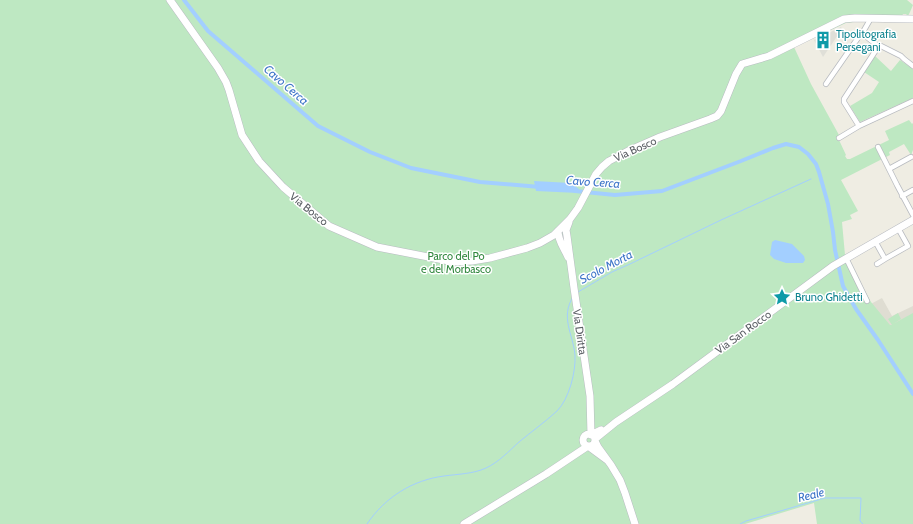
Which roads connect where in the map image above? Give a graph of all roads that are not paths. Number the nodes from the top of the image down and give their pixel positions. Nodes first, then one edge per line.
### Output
1 (170, 0) edge
2 (871, 18) junction
3 (912, 18) edge
4 (862, 32) junction
5 (878, 46) junction
6 (913, 66) edge
7 (826, 84) dead end
8 (913, 101) edge
9 (859, 126) junction
10 (839, 138) dead end
11 (878, 147) dead end
12 (911, 156) dead end
13 (889, 169) junction
14 (913, 190) edge
15 (902, 196) junction
16 (913, 215) edge
17 (570, 220) junction
18 (913, 220) edge
19 (898, 228) junction
20 (558, 231) junction
21 (567, 236) junction
22 (545, 240) junction
23 (875, 242) junction
24 (561, 245) junction
25 (845, 259) junction
26 (885, 259) junction
27 (570, 261) junction
28 (877, 264) dead end
29 (867, 301) dead end
30 (591, 404) junction
31 (591, 422) junction
32 (616, 422) junction
33 (605, 428) junction
34 (590, 440) junction
35 (464, 524) edge
36 (635, 524) edge

1 - 22 street, Via Bosco
2 - 3 street, Via Bosco
2 - 4 street
2 - 17 street, Via Bosco
4 - 5 street
4 - 7 street
5 - 6 street
5 - 9 street
8 - 9 street
9 - 10 street
11 - 13 street
12 - 13 street
13 - 15 street
14 - 15 street
15 - 16 street
17 - 20 street, Via Bosco
17 - 21 street, Via Diritta
18 - 19 street, Via San Rocco
19 - 23 street, Via San Rocco
19 - 26 street
20 - 21 street
20 - 22 street, Via Bosco
20 - 24 street, Via Diritta
21 - 27 street, Via Diritta
22 - 24 street
23 - 25 street, Via San Rocco
23 - 26 street
24 - 27 street, Via Diritta
25 - 29 street
25 - 32 street, Via San Rocco
26 - 28 street
27 - 30 street, Via Diritta
30 - 31 street, Via Diritta
30 - 34 street, Via Diritta
31 - 33 street
31 - 34 street, Via Diritta
32 - 33 street, Via San Rocco
32 - 34 street, Via San Rocco
33 - 34 street, Via San Rocco
34 - 35 street, Via San Rocco
34 - 36 street

